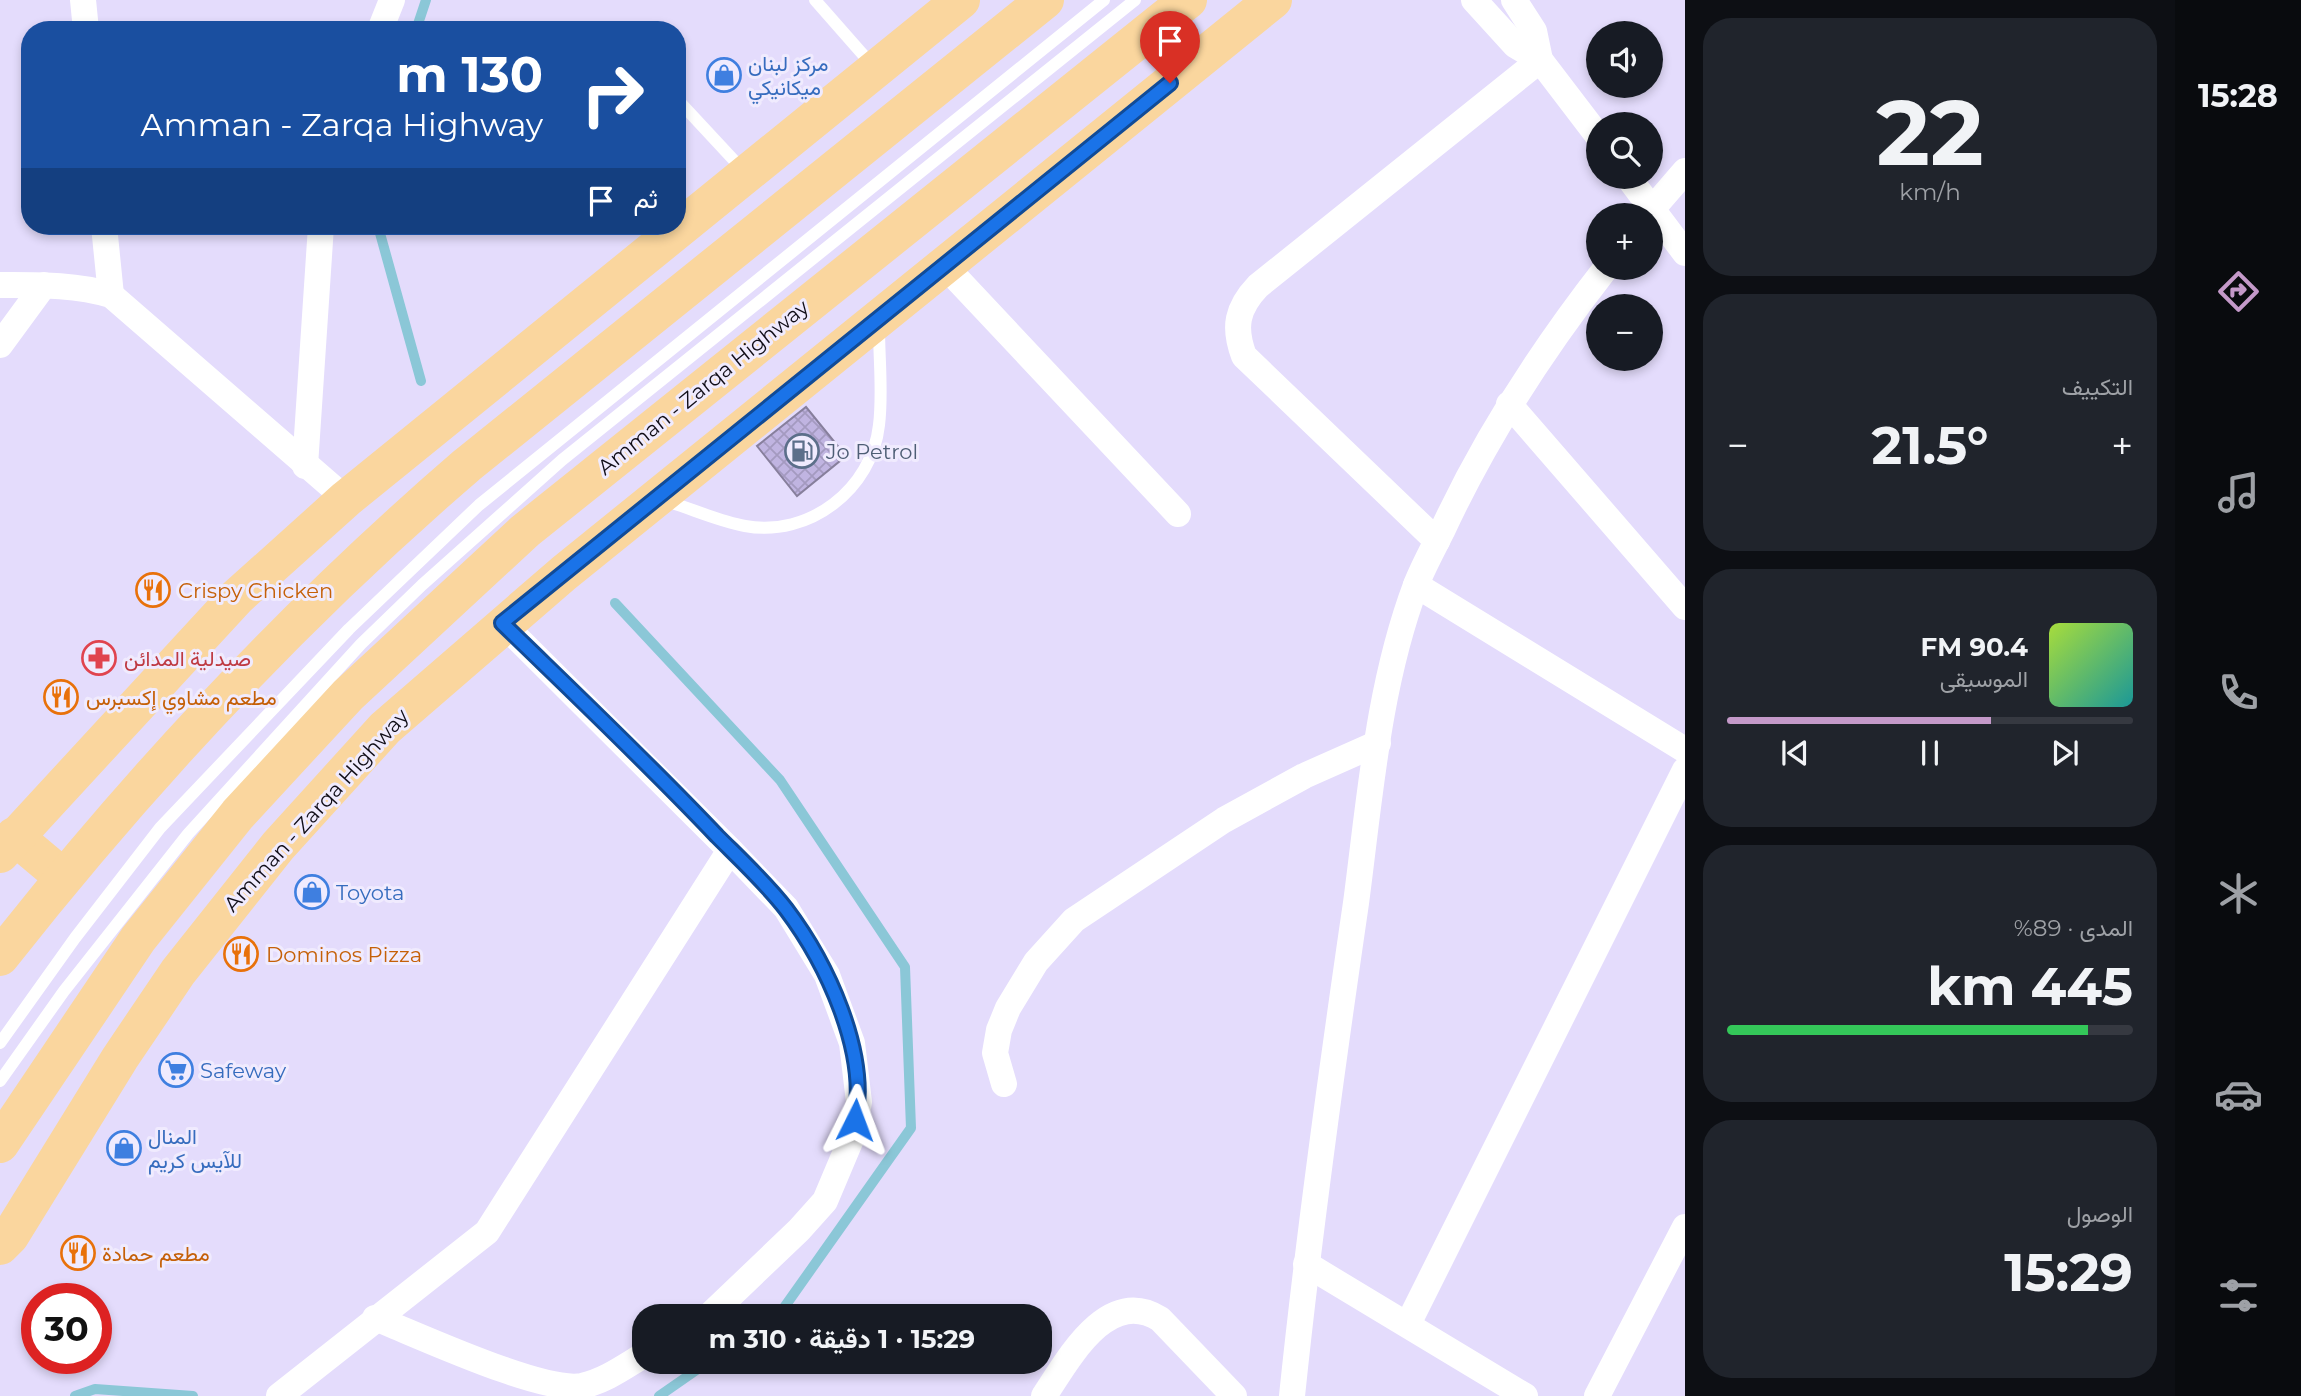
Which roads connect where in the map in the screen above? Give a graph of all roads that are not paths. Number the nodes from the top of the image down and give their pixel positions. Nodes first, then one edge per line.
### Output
1 (83, 0) edge
2 (392, 0) edge
3 (815, 0) edge
4 (961, 0) edge
5 (1045, 0) edge
6 (1104, 0) edge
7 (1135, 0) edge
8 (1188, 0) edge
9 (1273, 0) edge
10 (1474, 0) edge
11 (1514, 0) edge
12 (85, 21) edge
13 (384, 21) edge
14 (1540, 60) junction
15 (876, 69) junction
16 (686, 109) edge
17 (1586, 120) edge
18 (1685, 171) edge
19 (746, 173) junction
20 (1658, 203) edge
21 (686, 222) edge
22 (1663, 227) edge
23 (105, 235) edge
24 (320, 235) edge
25 (670, 235) edge
26 (1685, 253) edge
27 (943, 264) junction
28 (1597, 280) edge
29 (0, 285) edge
30 (44, 285) junction
31 (111, 295) junction
32 (878, 317) junction
33 (0, 345) edge
34 (1509, 404) junction
35 (305, 466) junction
36 (656, 498) junction
37 (346, 499) junction
38 (1178, 514) dead end
39 (1437, 541) junction
40 (1416, 585) junction
41 (1685, 607) edge
42 (502, 623) junction
43 (1378, 743) junction
44 (1685, 750) edge
45 (1685, 770) edge
46 (7, 845) edge
47 (730, 850) junction
48 (63, 877) junction
49 (138, 939) junction
50 (0, 957) edge
51 (178, 972) junction
52 (0, 1043) edge
53 (0, 1081) edge
54 (1004, 1084) dead end
55 (0, 1144) edge
56 (1685, 1227) edge
57 (0, 1247) edge
58 (1306, 1264) junction
59 (722, 1304) edge
60 (375, 1318) junction
61 (1408, 1324) junction
62 (632, 1362) edge
63 (279, 1396) edge
64 (1044, 1396) edge
65 (1234, 1396) edge
66 (1292, 1396) edge
67 (1525, 1396) edge
68 (1597, 1396) edge

1 - 12 street
2 - 13 street
3 - 15 lane
4 - 15 highway
5 - 48 highway
6 - 52 lane
7 - 53 lane
8 - 49 highway, Amman - Zarqa Highway
9 - 27 highway, Amman - Zarqa Highway
10 - 14 street
11 - 14 street
14 - 17 street
14 - 39 street
15 - 19 highway
16 - 19 lane
18 - 20 street
19 - 21 highway
22 - 26 street
23 - 31 street
24 - 35 street
25 - 37 highway
27 - 32 highway, Amman - Zarqa Highway
27 - 38 street
28 - 34 street
29 - 30 street
30 - 31 street
30 - 33 street
31 - 35 street
32 - 36 highway, Amman - Zarqa Highway
32 - 36 lane
34 - 39 street
34 - 41 street
35 - 37 street
36 - 42 highway, Amman - Zarqa Highway
37 - 46 highway
39 - 40 street
40 - 43 street
40 - 44 street
42 - 47 street
42 - 51 highway, Amman - Zarqa Highway
43 - 54 street
43 - 58 street
45 - 61 street
46 - 48 highway
47 - 59 street
47 - 60 street
48 - 50 highway
49 - 51 highway
49 - 55 highway, Amman - Zarqa Highway
51 - 57 highway, Amman - Zarqa Highway
56 - 68 street
58 - 61 street
58 - 66 street
60 - 62 street
60 - 63 street
61 - 67 street
64 - 65 street

